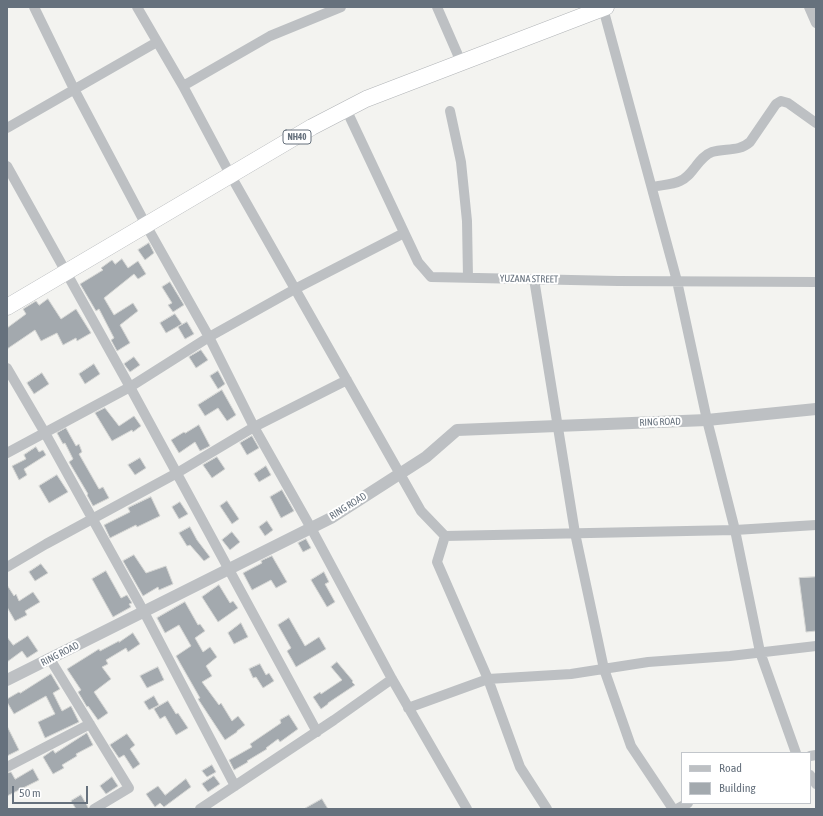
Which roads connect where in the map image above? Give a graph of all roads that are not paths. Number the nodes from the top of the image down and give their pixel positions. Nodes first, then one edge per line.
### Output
1 (34, 7) edge
2 (136, 7) edge
3 (341, 7) edge
4 (437, 7) edge
5 (810, 7) edge
6 (605, 8) edge
7 (587, 10) edge
8 (816, 23) edge
9 (157, 42) junction
10 (461, 62) junction
11 (183, 86) junction
12 (74, 89) junction
13 (346, 109) junction
14 (450, 111) dead end
15 (816, 124) edge
16 (7, 128) edge
17 (7, 166) edge
18 (231, 176) junction
19 (652, 186) junction
20 (146, 225) junction
21 (404, 232) junction
22 (66, 273) junction
23 (468, 278) junction
24 (534, 279) junction
25 (678, 281) junction
26 (816, 282) edge
27 (295, 288) junction
28 (7, 307) edge
29 (209, 337) junction
30 (7, 368) edge
31 (347, 380) junction
32 (130, 387) junction
33 (816, 409) edge
34 (707, 420) junction
35 (558, 426) junction
36 (254, 427) junction
37 (45, 433) junction
38 (7, 453) edge
39 (177, 473) junction
40 (400, 473) junction
41 (93, 518) junction
42 (816, 525) edge
43 (311, 528) junction
44 (735, 530) junction
45 (575, 533) junction
46 (445, 536) junction
47 (7, 567) edge
48 (229, 570) junction
49 (144, 612) junction
50 (816, 646) edge
51 (760, 652) junction
52 (50, 659) junction
53 (604, 669) junction
54 (392, 679) junction
55 (488, 679) junction
56 (7, 680) edge
57 (408, 708) junction
58 (90, 724) junction
59 (317, 732) junction
60 (796, 752) edge
61 (7, 767) edge
62 (234, 786) junction
63 (686, 804) edge
64 (94, 809) edge
65 (200, 809) edge
66 (467, 809) edge
67 (547, 809) edge
68 (673, 809) edge
69 (677, 809) edge

1 - 12 street
2 - 9 street
3 - 11 street
4 - 10 street
5 - 8 street
6 - 7 highway, NH40
6 - 19 street
7 - 10 highway, NH40
9 - 11 street
9 - 12 street
10 - 13 highway, NH40
11 - 18 street
12 - 16 street
12 - 20 street
13 - 18 highway, NH40
13 - 21 street, YUZANA STREET
14 - 23 street
15 - 19 street
17 - 22 street
18 - 20 highway, NH40
18 - 27 street
19 - 25 street
20 - 22 highway, NH40
20 - 29 street
21 - 23 street, YUZANA STREET
21 - 27 street
22 - 28 highway, NH40
22 - 32 street
23 - 24 street, YUZANA STREET
24 - 25 street, YUZANA STREET
24 - 35 street
25 - 26 street, YUZANA STREET
25 - 34 street
27 - 29 street
27 - 31 street
29 - 32 street
29 - 36 street
30 - 37 street
31 - 36 street
31 - 40 street
32 - 37 street
32 - 39 street
33 - 34 street, RING ROAD
34 - 35 street, RING ROAD
34 - 44 street
35 - 40 street, RING ROAD
35 - 45 street
36 - 39 street
36 - 43 street
37 - 38 street
37 - 41 street
39 - 41 street
39 - 48 street
40 - 43 street, RING ROAD
40 - 46 street
41 - 47 street
41 - 49 street
42 - 44 street
43 - 48 street, RING ROAD
43 - 54 street
44 - 45 street
44 - 51 street
45 - 46 street
45 - 53 street
46 - 55 street
48 - 49 street, RING ROAD
48 - 59 street
49 - 52 street, RING ROAD
49 - 62 street
50 - 51 street
51 - 53 street
51 - 60 street
52 - 56 street, RING ROAD
52 - 58 street
53 - 55 street
53 - 68 street
54 - 57 street
54 - 59 street
55 - 57 street
55 - 67 street
57 - 66 street
58 - 61 street
58 - 64 street
59 - 62 street
62 - 65 street
63 - 69 street

